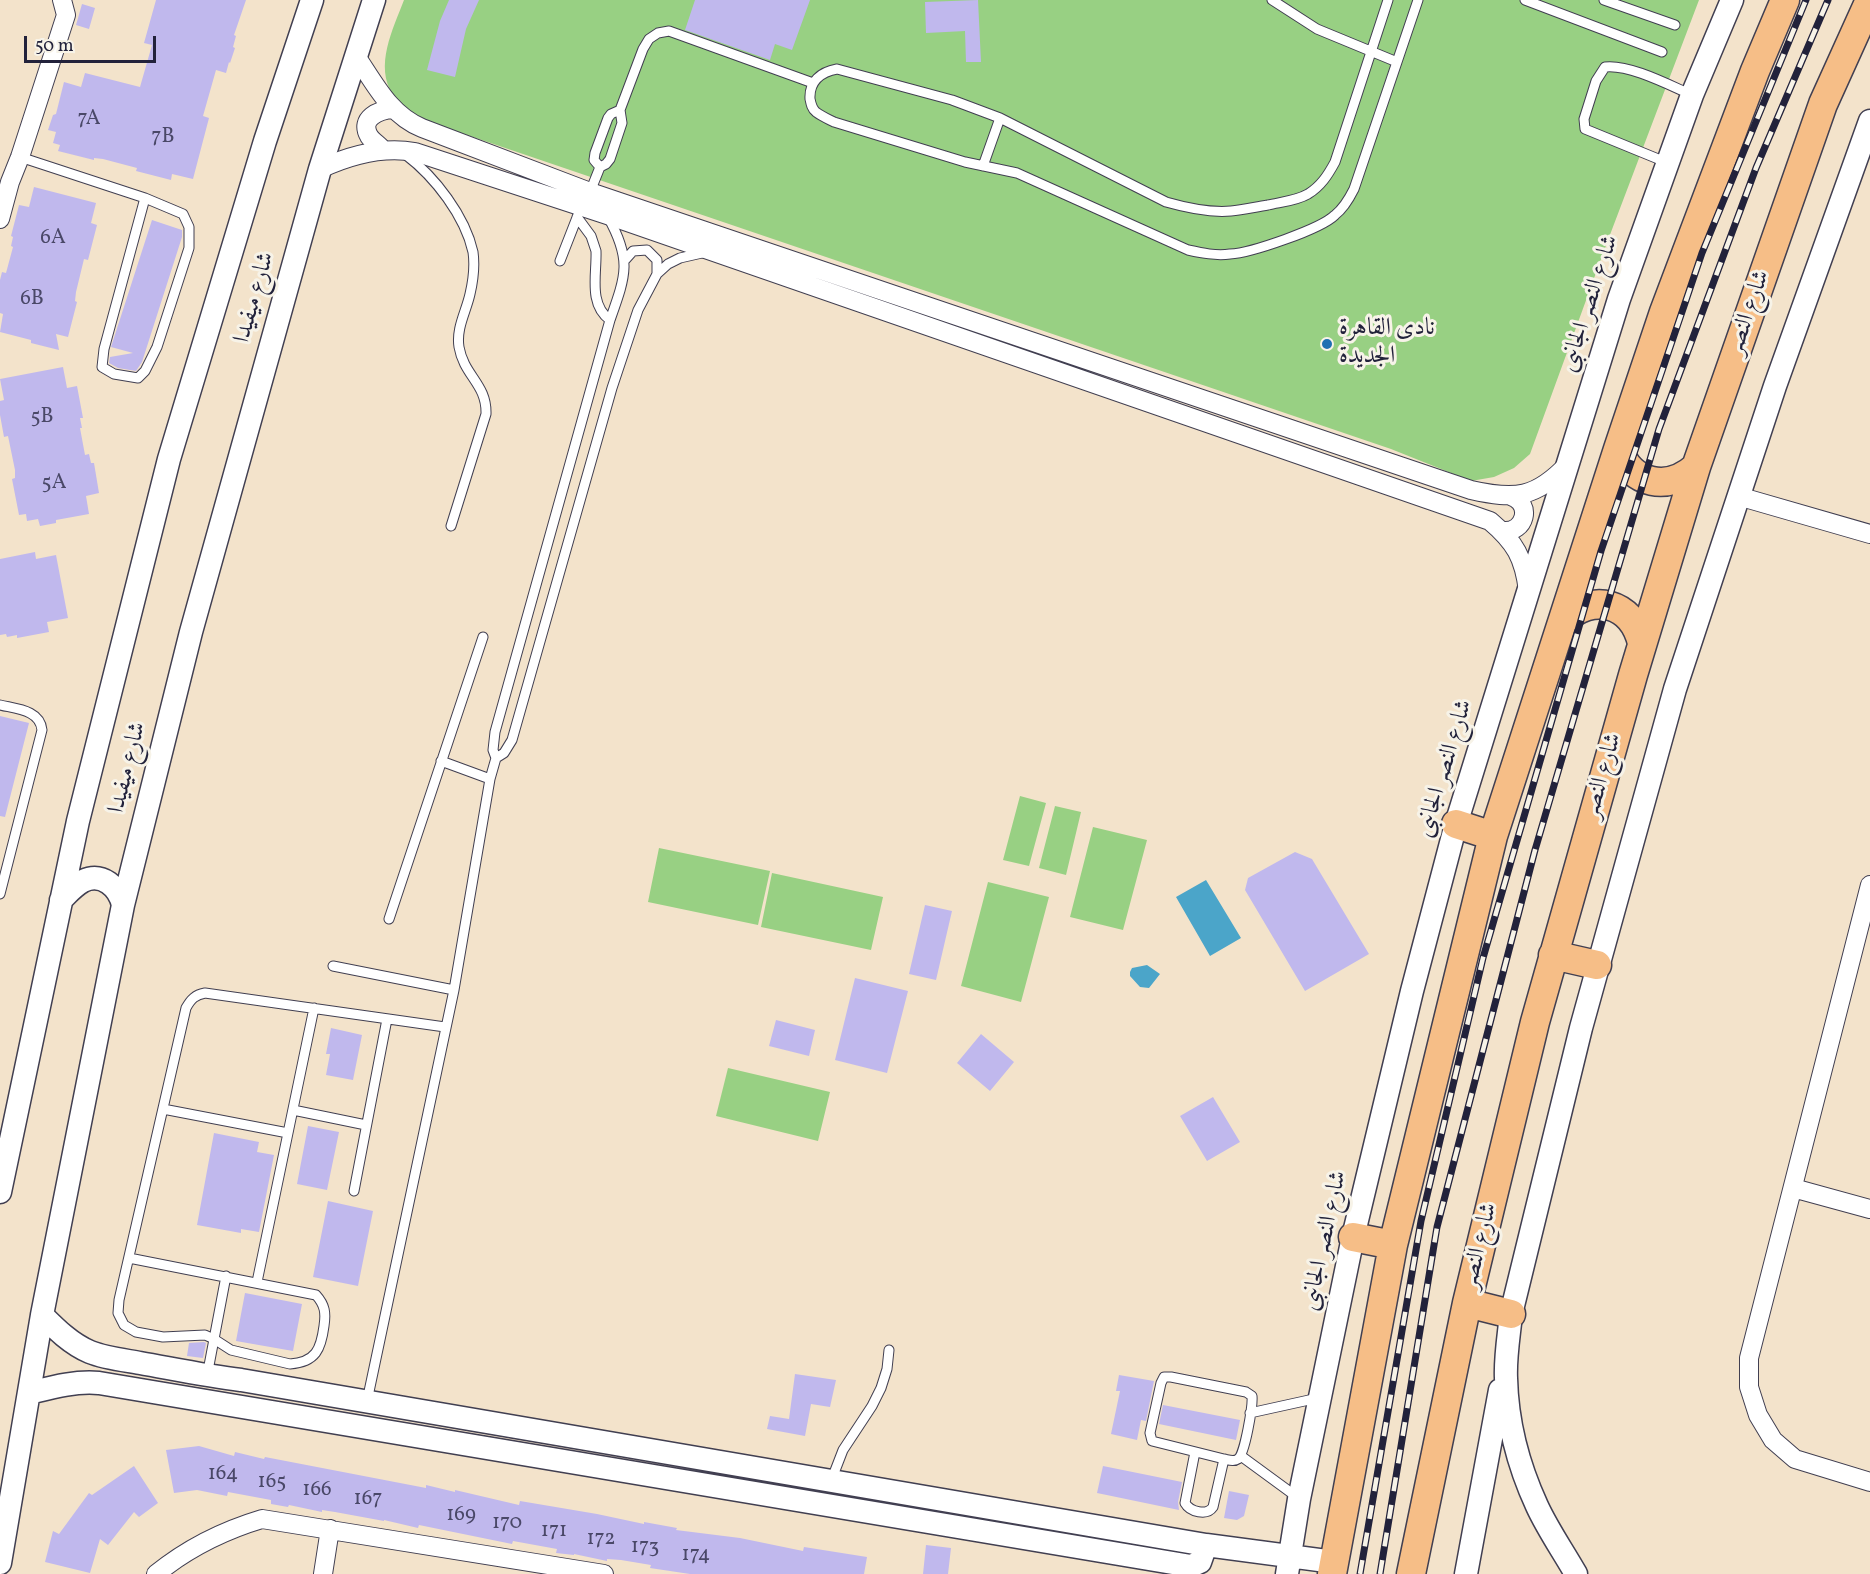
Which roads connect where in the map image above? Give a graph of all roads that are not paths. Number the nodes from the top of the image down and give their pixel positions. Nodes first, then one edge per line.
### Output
1 (63, 0) edge
2 (312, 0) edge
3 (374, 0) edge
4 (1272, 0) edge
5 (1388, 0) edge
6 (1418, 0) edge
7 (1525, 0) edge
8 (1558, 0) edge
9 (1604, 0) edge
10 (1732, 0) edge
11 (1785, 0) edge
12 (1870, 0) edge
13 (1553, 10) junction
14 (1675, 24) dead end
15 (1370, 52) junction
16 (1662, 52) dead end
17 (356, 56) junction
18 (1397, 62) junction
19 (813, 83) junction
20 (1692, 95) junction
21 (393, 109) junction
22 (620, 110) junction
23 (1000, 118) junction
24 (1870, 121) edge
25 (391, 150) junction
26 (20, 157) junction
27 (1668, 163) junction
28 (983, 166) junction
29 (600, 167) junction
30 (320, 169) junction
31 (5, 181) edge
32 (145, 198) junction
33 (583, 205) junction
34 (607, 215) junction
35 (0, 219) edge
36 (720, 254) junction
37 (560, 261) dead end
38 (624, 261) junction
39 (657, 274) junction
40 (610, 320) junction
41 (1618, 449) junction
42 (1568, 464) junction
43 (1696, 467) junction
44 (1511, 496) junction
45 (1738, 496) junction
46 (450, 525) dead end
47 (1503, 531) junction
48 (1870, 534) edge
49 (1528, 591) junction
50 (1563, 621) junction
51 (483, 637) dead end
52 (1642, 643) junction
53 (0, 705) edge
54 (496, 758) junction
55 (441, 761) junction
56 (490, 779) junction
57 (1456, 824) junction
58 (1493, 836) junction
59 (1870, 885) edge
60 (0, 894) edge
61 (61, 900) junction
62 (123, 905) junction
63 (389, 919) dead end
64 (1553, 955) junction
65 (1597, 965) junction
66 (333, 966) dead end
67 (454, 990) junction
68 (314, 1008) junction
69 (387, 1019) junction
70 (445, 1027) junction
71 (163, 1109) junction
72 (293, 1110) junction
73 (366, 1125) junction
74 (288, 1133) junction
75 (1793, 1188) junction
76 (354, 1191) dead end
77 (0, 1192) edge
78 (1870, 1209) edge
79 (1353, 1237) junction
80 (1392, 1245) junction
81 (129, 1258) junction
82 (226, 1276) junction
83 (257, 1282) junction
84 (1467, 1303) junction
85 (1511, 1314) junction
86 (42, 1315) junction
87 (214, 1339) junction
88 (889, 1350) dead end
89 (90, 1352) junction
90 (1506, 1356) junction
91 (207, 1376) junction
92 (241, 1380) junction
93 (81, 1382) junction
94 (29, 1393) junction
95 (1320, 1397) junction
96 (366, 1401) junction
97 (236, 1406) junction
98 (1250, 1413) junction
99 (1195, 1452) junction
100 (1241, 1456) junction
101 (1224, 1459) junction
102 (831, 1481) junction
103 (1870, 1482) edge
104 (1299, 1499) junction
105 (330, 1529) junction
106 (1206, 1545) junction
107 (0, 1563) edge
108 (1288, 1565) edge
109 (1333, 1568) edge
110 (156, 1574) edge
111 (323, 1574) edge
112 (604, 1574) edge
113 (1411, 1574) edge
114 (1466, 1574) edge
115 (1576, 1574) edge

1 - 26 street
2 - 61 street, شارع ميفيدا
3 - 17 street, شارع ميفيدا
4 - 15 lane
5 - 15 lane
6 - 18 lane
7 - 13 lane
8 - 13 lane
9 - 14 lane
10 - 20 street, شارع النصر الجانبى
11 - 41 main road
12 - 43 main road, شارع النصر
13 - 16 lane
15 - 18 lane
15 - 23 lane
17 - 21 street
17 - 30 street, شارع ميفيدا
18 - 28 lane
19 - 22 lane
19 - 23 lane
19 - 28 lane
20 - 27 street, شارع النصر الجانبى
20 - 27 lane
21 - 25 street
21 - 33 street
22 - 29 lane
22 - 29 lane
23 - 28 lane
24 - 45 street
25 - 30 street
25 - 33 street
25 - 46 lane
26 - 31 street
26 - 32 lane
27 - 42 street, شارع النصر الجانبى
29 - 33 lane
30 - 62 street, شارع ميفيدا
31 - 35 street
32 - 32 lane
33 - 34 street
33 - 37 lane
33 - 40 lane
33 - 44 street
34 - 36 street
34 - 38 lane
36 - 39 lane
36 - 47 street
38 - 39 lane
38 - 40 lane
39 - 54 lane
40 - 54 lane
41 - 43 main road
41 - 50 main road
42 - 44 street
42 - 49 street, شارع النصر الجانبى
43 - 52 main road, شارع النصر
44 - 47 street
45 - 48 street
45 - 65 street
47 - 49 street
49 - 57 street, شارع النصر الجانبى
50 - 52 main road
50 - 58 main road
51 - 55 lane
52 - 64 main road, شارع النصر
53 - 60 lane
54 - 56 lane
55 - 56 lane
55 - 63 lane
56 - 67 lane
57 - 58 main road
57 - 79 street, شارع النصر الجانبى
58 - 80 main road
59 - 75 street
61 - 62 street
61 - 77 street, شارع ميفيدا
62 - 86 street, شارع ميفيدا
64 - 65 main road
64 - 84 main road, شارع النصر
65 - 85 street
66 - 67 lane
67 - 70 lane
68 - 69 lane
68 - 71 lane
68 - 72 lane
69 - 70 lane
69 - 73 lane
70 - 96 lane
71 - 74 lane
71 - 81 lane
72 - 73 lane
72 - 74 lane
73 - 76 lane
74 - 83 lane
75 - 78 street
75 - 103 street
79 - 80 main road
79 - 95 street, شارع النصر الجانبى
80 - 109 main road
81 - 82 lane
81 - 87 lane
82 - 83 lane
82 - 87 lane
83 - 87 lane
84 - 85 main road
84 - 113 main road, شارع النصر
85 - 90 street
86 - 89 street
86 - 94 street, شارع ميفيدا
87 - 91 lane
88 - 102 lane
89 - 91 street
89 - 93 street
90 - 114 street
90 - 115 street
91 - 92 street
92 - 96 street
92 - 97 street
93 - 94 street
93 - 97 street
94 - 107 street, شارع ميفيدا
95 - 98 lane
95 - 104 street, شارع النصر الجانبى
96 - 102 street
97 - 106 street
98 - 99 lane
98 - 100 lane
99 - 101 lane
99 - 101 lane
100 - 101 lane
100 - 104 lane
102 - 106 street
104 - 108 street, شارع النصر الجانبى
105 - 110 street
105 - 111 street
105 - 112 street
106 - 108 street
108 - 109 street

